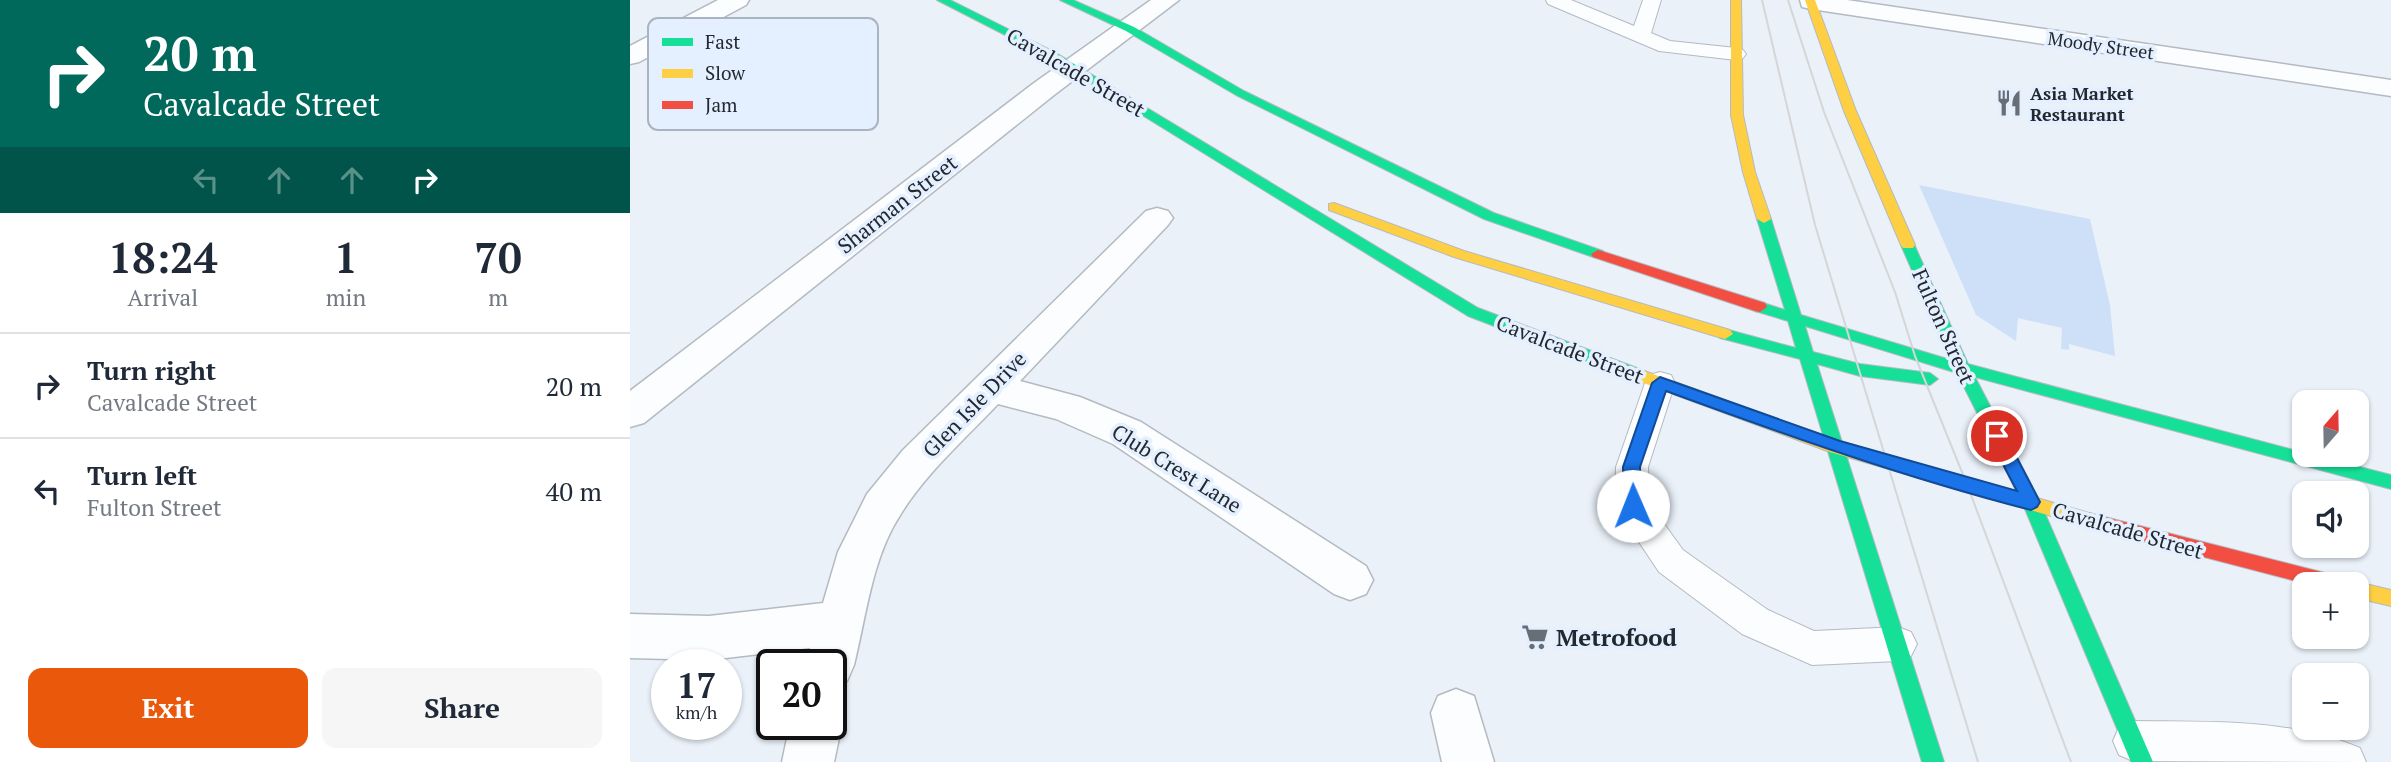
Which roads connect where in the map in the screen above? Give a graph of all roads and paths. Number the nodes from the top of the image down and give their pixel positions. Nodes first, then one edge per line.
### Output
1 (737, 0) edge
2 (942, 0) edge
3 (1065, 0) edge
4 (1167, 0) edge
5 (1555, 0) edge
6 (1652, 0) edge
7 (1736, 0) edge
8 (1811, 1) edge
9 (703, 18) edge
10 (1130, 29) junction
11 (1640, 37) junction
12 (648, 47) edge
13 (1737, 54) junction
14 (630, 56) edge
15 (1074, 68) junction
16 (2391, 88) edge
17 (1250, 175) junction
18 (1157, 218) dead end
19 (1796, 320) junction
20 (1808, 358) junction
21 (1963, 370) junction
22 (1660, 383) junction
23 (990, 388) junction
24 (630, 412) edge
25 (1836, 447) junction
26 (2391, 482) edge
27 (2031, 502) junction
28 (2292, 573) edge
29 (1350, 580) dead end
30 (2369, 593) edge
31 (2391, 598) edge
32 (630, 636) edge
33 (835, 644) edge
34 (1898, 644) junction
35 (1456, 713) dead end
36 (813, 740) edge
37 (2138, 752) edge
38 (808, 762) edge
39 (1468, 762) edge
40 (1933, 762) edge
41 (2346, 762) edge

1 - 9 street
2 - 15 main road, Cavalcade Street
3 - 10 main road
4 - 10 street, Sharman Street
5 - 11 lane
6 - 11 lane
7 - 13 main road
8 - 16 street, Moody Street
8 - 21 main road, Fulton Street
10 - 15 street, Sharman Street
10 - 19 main road
11 - 13 lane
12 - 14 street
13 - 19 main road
15 - 17 main road, Cavalcade Street
15 - 24 street, Sharman Street
17 - 20 main road
17 - 22 main road, Cavalcade Street
18 - 23 street, Glen Isle Drive
19 - 20 main road
19 - 21 main road
20 - 21 main road
20 - 25 main road
21 - 26 main road
21 - 27 main road, Fulton Street
22 - 25 main road, Cavalcade Street
22 - 34 lane
23 - 29 street, Club Crest Lane
23 - 33 street, Glen Isle Drive
25 - 27 main road, Cavalcade Street
25 - 34 main road
27 - 28 main road, Cavalcade Street
27 - 37 main road, Fulton Street
30 - 31 main road
32 - 33 street
34 - 40 main road
35 - 39 street
36 - 38 street
37 - 41 lane

